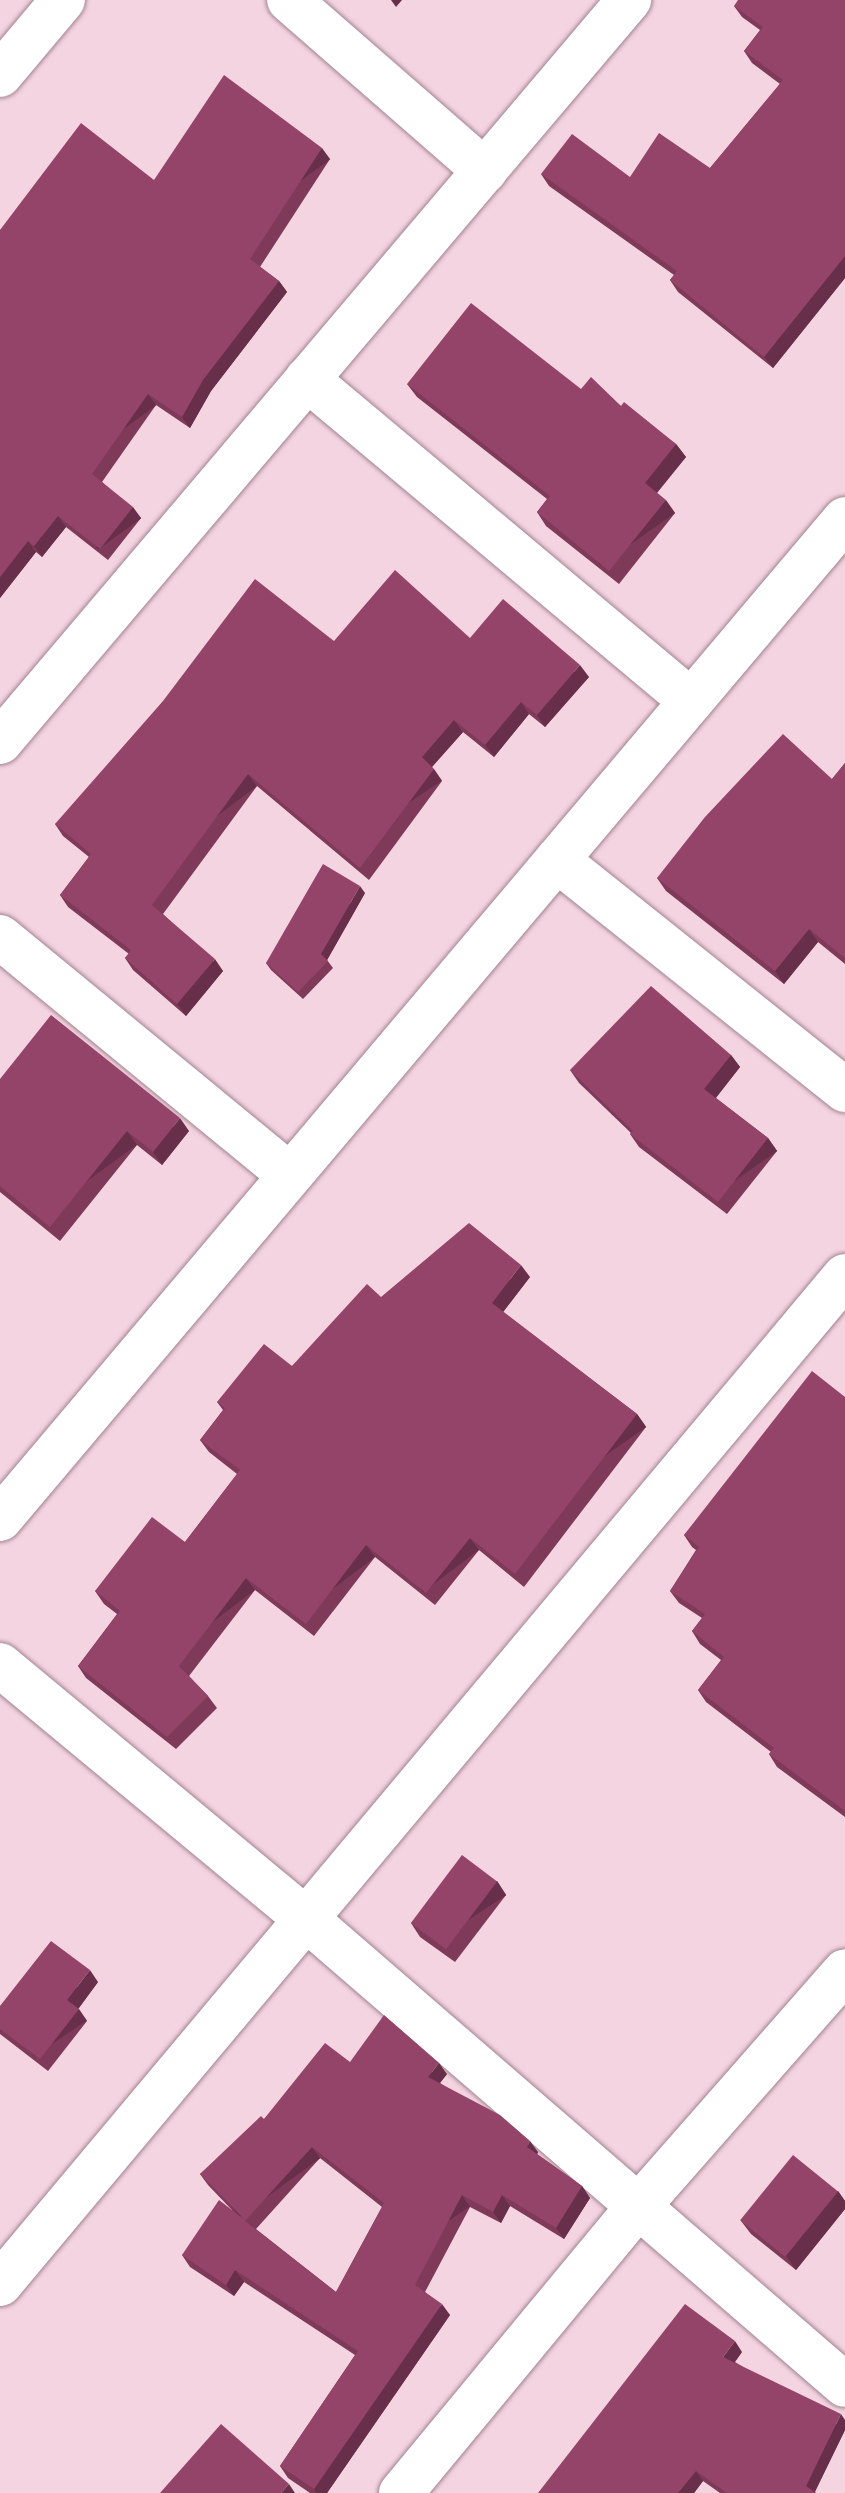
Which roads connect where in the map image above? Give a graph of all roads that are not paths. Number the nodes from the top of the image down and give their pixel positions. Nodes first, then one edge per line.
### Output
1 (63, 0) edge
2 (289, 0) edge
3 (629, 0) edge
4 (0, 75) edge
5 (485, 171) junction
6 (307, 379) junction
7 (845, 519) edge
8 (691, 701) junction
9 (0, 742) edge
10 (557, 860) junction
11 (0, 937) edge
12 (845, 1090) edge
13 (290, 1175) junction
14 (845, 1276) edge
15 (0, 1519) edge
16 (0, 1665) edge
17 (304, 1917) junction
18 (845, 1971) edge
19 (637, 2208) junction
20 (0, 2284) edge
21 (845, 2385) edge
22 (401, 2493) edge

1 - 4 street
2 - 5 street
3 - 5 street
5 - 6 street
6 - 8 street
6 - 9 street
7 - 8 street
8 - 10 street
10 - 12 street
10 - 13 street
11 - 13 street
13 - 15 street
14 - 17 street
16 - 17 street
17 - 19 street
17 - 20 street
18 - 19 street
19 - 21 street
19 - 22 street

